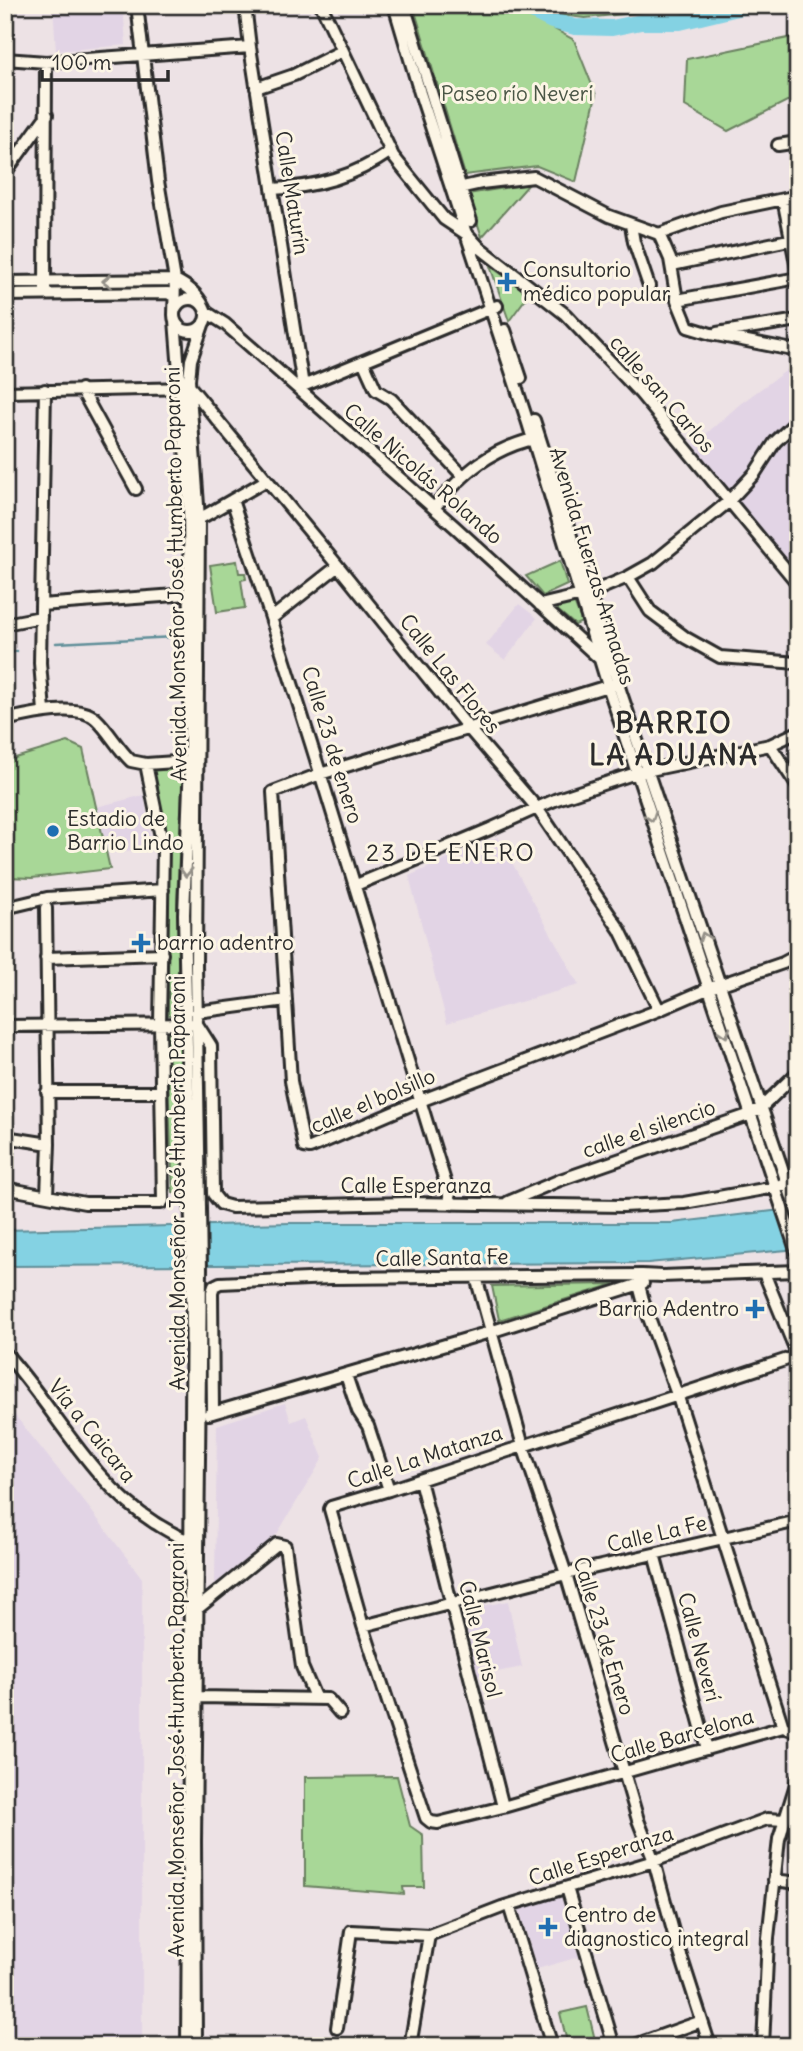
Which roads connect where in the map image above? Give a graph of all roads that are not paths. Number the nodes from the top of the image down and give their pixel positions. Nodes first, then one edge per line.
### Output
1 (137, 5) edge
2 (245, 5) edge
3 (321, 5) edge
4 (394, 5) edge
5 (404, 5) edge
6 (250, 47) junction
7 (342, 51) junction
8 (141, 56) junction
9 (5, 59) edge
10 (46, 62) junction
11 (256, 88) junction
12 (47, 115) junction
13 (798, 142) edge
14 (778, 145) dead end
15 (391, 151) junction
16 (5, 173) edge
17 (456, 188) junction
18 (272, 190) junction
19 (798, 196) edge
20 (783, 199) junction
21 (631, 225) junction
22 (659, 234) junction
23 (468, 235) junction
24 (795, 239) edge
25 (479, 247) junction
26 (672, 265) junction
27 (798, 275) edge
28 (175, 280) junction
29 (46, 281) junction
30 (5, 282) edge
31 (649, 286) dead end
32 (45, 294) junction
33 (5, 295) edge
34 (173, 296) junction
35 (677, 300) junction
36 (494, 306) junction
37 (205, 314) junction
38 (175, 318) junction
39 (798, 320) edge
40 (711, 334) junction
41 (798, 351) edge
42 (363, 361) junction
43 (300, 387) junction
44 (186, 388) junction
45 (81, 389) junction
46 (44, 390) junction
47 (5, 392) edge
48 (798, 420) edge
49 (536, 438) junction
50 (463, 475) junction
51 (267, 480) junction
52 (136, 489) dead end
53 (232, 500) junction
54 (728, 502) junction
55 (434, 508) junction
56 (199, 519) junction
57 (798, 565) edge
58 (338, 566) junction
59 (788, 573) junction
60 (628, 578) junction
61 (798, 584) edge
62 (189, 594) junction
63 (585, 594) junction
64 (540, 605) junction
65 (41, 611) junction
66 (272, 618) junction
67 (5, 624) edge
68 (600, 660) junction
69 (798, 663) edge
70 (613, 666) junction
71 (613, 684) junction
72 (44, 711) junction
73 (5, 720) edge
74 (470, 730) junction
75 (798, 733) edge
76 (771, 745) junction
77 (190, 761) junction
78 (146, 764) junction
79 (642, 772) junction
80 (320, 774) junction
81 (798, 787) edge
82 (537, 808) junction
83 (356, 884) junction
84 (163, 890) junction
85 (5, 908) edge
86 (46, 908) dead end
87 (162, 954) junction
88 (798, 955) edge
89 (47, 958) junction
90 (715, 986) junction
91 (286, 1000) junction
92 (659, 1010) junction
93 (194, 1020) junction
94 (160, 1024) junction
95 (48, 1025) junction
96 (5, 1026) edge
97 (798, 1072) edge
98 (47, 1092) junction
99 (161, 1092) junction
100 (420, 1101) junction
101 (762, 1107) junction
102 (751, 1114) junction
103 (5, 1137) edge
104 (49, 1144) junction
105 (792, 1185) edge
106 (5, 1188) edge
107 (777, 1188) junction
108 (47, 1195) junction
109 (452, 1204) junction
110 (502, 1205) junction
111 (798, 1214) edge
112 (798, 1256) edge
113 (196, 1269) junction
114 (798, 1271) edge
115 (764, 1273) junction
116 (662, 1276) junction
117 (476, 1277) junction
118 (639, 1285) junction
119 (490, 1332) junction
120 (796, 1351) edge
121 (5, 1353) edge
122 (346, 1375) junction
123 (678, 1397) junction
124 (213, 1413) junction
125 (199, 1416) junction
126 (523, 1446) junction
127 (419, 1480) junction
128 (389, 1490) junction
129 (798, 1521) edge
130 (723, 1539) junction
131 (193, 1541) junction
132 (654, 1554) junction
133 (566, 1574) junction
134 (452, 1605) junction
135 (197, 1609) junction
136 (363, 1626) junction
137 (197, 1697) junction
138 (315, 1698) junction
139 (340, 1713) dead end
140 (783, 1727) junction
141 (798, 1732) edge
142 (707, 1749) junction
143 (624, 1773) junction
144 (798, 1778) edge
145 (503, 1807) junction
146 (426, 1818) joint
147 (785, 1821) junction
148 (654, 1861) junction
149 (774, 1880) junction
150 (798, 1883) edge
151 (567, 1888) junction
152 (509, 1905) junction
153 (429, 1935) junction
154 (702, 2021) junction
155 (337, 2028) dead end
156 (187, 2046) edge
157 (197, 2046) edge
158 (410, 2046) edge
159 (552, 2046) edge
160 (614, 2046) edge
161 (632, 2046) edge
162 (710, 2046) edge
163 (763, 2046) edge

1 - 8 street, Avenida Monseñor José Humberto Paparoni
2 - 6 street, Calle Maturín
3 - 7 street
4 - 17 street, Avenida Fuerzas Armadas
5 - 17 street, Avenida Fuerzas Armadas
6 - 8 street
6 - 11 street, Calle Maturín
7 - 11 street
7 - 15 street
8 - 10 street
8 - 28 street, Avenida Monseñor José Humberto Paparoni
9 - 10 street
10 - 12 street
11 - 18 street, Calle Maturín
12 - 16 street
12 - 29 street
13 - 14 street
15 - 18 street
15 - 23 street
17 - 21 street
17 - 23 street, Avenida Fuerzas Armadas
17 - 25 street, Avenida Fuerzas Armadas
18 - 43 street, Calle Maturín
19 - 20 street
20 - 22 street
20 - 24 street
21 - 22 street
21 - 31 street
22 - 26 street
23 - 25 street
23 - 36 street, Avenida Fuerzas Armadas
24 - 26 street
24 - 27 street
25 - 36 street, Avenida Fuerzas Armadas
25 - 54 street, calle san Carlos
26 - 35 street
27 - 35 street
28 -> 29 street
28 - 34 street, Avenida Monseñor José Humberto Paparoni
28 - 37 street
29 - 30 street
29 - 32 street
32 - 33 street
32 - 34 street
34 - 38 street, Avenida Monseñor José Humberto Paparoni
35 - 40 street
36 - 42 street
36 - 49 street, Avenida Fuerzas Armadas
37 - 38 street
37 - 38 street
37 - 43 street, Calle Nicolás Rolando
37 - 44 street, Avenida Monseñor José Humberto Paparoni
38 - 44 street, Avenida Monseñor José Humberto Paparoni
39 - 40 street
40 - 41 street
42 - 43 street
42 - 50 street
43 - 55 street, Calle Nicolás Rolando
44 - 45 street
44 - 51 street, Calle Las Flores
44 - 56 street, Avenida Monseñor José Humberto Paparoni
44 - 62 street, Avenida Monseñor José Humberto Paparoni
45 - 46 street
45 - 52 street
46 - 47 street
46 - 65 street
48 - 54 street
49 - 50 street
49 - 63 street, Avenida Fuerzas Armadas
50 - 55 street
51 - 53 street
51 - 58 street, Calle Las Flores
53 - 56 street
53 - 66 street, Calle 23 de enero
54 - 59 street, calle san Carlos
54 - 60 street
55 - 64 street, Calle Nicolás Rolando
56 - 93 street, Avenida Monseñor José Humberto Paparoni
57 - 59 street
58 - 66 street
58 - 74 street, Calle Las Flores
59 - 61 street, calle san Carlos
60 - 63 street
60 - 69 street
62 - 65 street
62 - 77 street, Avenida Monseñor José Humberto Paparoni
63 - 64 street
63 - 68 street, Avenida Fuerzas Armadas
63 - 70 street, Avenida Fuerzas Armadas
64 - 68 street, Calle Nicolás Rolando
65 - 67 street
65 - 72 street
66 - 80 street, Calle 23 de enero
68 - 70 street, Calle Nicolás Rolando
68 - 71 street, Avenida Fuerzas Armadas
70 - 71 street, Avenida Fuerzas Armadas
71 - 74 street
71 - 79 street, Avenida Fuerzas Armadas
72 - 73 street
72 - 78 street
74 - 80 street
74 - 82 street, Calle Las Flores
75 - 76 street
76 - 79 street
76 - 81 street
77 - 78 street
77 -> 93 street, Avenida Monseñor José Humberto Paparoni
78 - 84 street
79 - 82 street
79 - 90 street, Avenida Fuerzas Armadas
80 - 83 street, Calle 23 de enero
80 - 91 street, calle el bolsillo
82 - 83 street
82 - 92 street, Calle Las Flores
83 - 100 street, Calle 23 de enero
84 - 85 street
84 - 87 street
86 - 89 street
87 - 89 street
87 - 94 street
88 - 90 street, calle el bolsillo
89 - 95 street
90 - 92 street, calle el bolsillo
90 - 101 street, Avenida Fuerzas Armadas
90 -> 102 street, Avenida Fuerzas Armadas
91 - 93 street
91 - 100 street, calle el bolsillo
92 - 100 street, calle el bolsillo
93 - 94 street
93 - 109 street, Calle Esperanza
93 - 113 street, Avenida Monseñor José Humberto Paparoni
94 - 95 street
94 - 99 street
95 - 96 street
95 - 98 street
97 - 101 street, calle el silencio
98 - 99 street
98 - 104 street
99 - 108 street
100 - 109 street, Calle 23 de enero
101 - 102 street, calle el silencio
101 - 105 street, Avenida Fuerzas Armadas
102 - 107 street, Avenida Fuerzas Armadas
102 - 110 street, calle el silencio
103 - 104 street
104 - 108 street
105 - 107 street, Calle Esperanza
105 - 111 street, Avenida Fuerzas Armadas
106 - 108 street
107 - 110 street, Calle Esperanza
107 - 112 street, Avenida Fuerzas Armadas
109 - 110 street, Calle Esperanza
113 - 125 street, Avenida Monseñor José Humberto Paparoni
113 - 131 street, Avenida Monseñor José Humberto Paparoni
114 - 115 street, Calle Santa Fe
115 - 116 street, Calle Santa Fe
115 - 120 street
116 - 117 street, Calle Santa Fe
116 - 118 street
117 - 119 street, Calle 23 de Enero
117 - 124 street, Calle Santa Fe
118 - 119 street
118 - 123 street, Calle Barcelona
119 - 122 street
119 - 126 street, Calle 23 de Enero
120 - 123 street, Calle La Matanza
121 - 131 street, Vía a Caicara
122 - 124 street
122 - 128 street
123 - 126 street, Calle La Matanza
123 - 130 street, Calle Barcelona
124 - 125 street
125 - 131 street, Avenida Monseñor José Humberto Paparoni
126 - 127 street, Calle La Matanza
126 - 133 street, Calle 23 de Enero
127 - 128 street, Calle La Matanza
127 - 134 street, Calle Marisol
128 - 136 street, Calle La Matanza
129 - 130 street, Calle La Fe
130 - 132 street, Calle La Fe
130 - 140 street, Calle Barcelona
131 - 135 street, Avenida Monseñor José Humberto Paparoni
131 - 156 street, Avenida Monseñor José Humberto Paparoni
132 - 133 street, Calle La Fe
132 - 142 street, Calle Neverí
133 - 134 street, Calle La Fe
133 - 143 street, Calle 23 de Enero
134 - 136 street, Calle La Fe
134 - 145 street, Calle Marisol
135 - 137 street, Avenida Monseñor José Humberto Paparoni
135 - 138 street
136 - 146 street, Calle La Matanza
137 - 138 street
137 - 157 street, Avenida Monseñor José Humberto Paparoni
138 - 139 street
140 - 141 street
140 - 142 street, Calle Barcelona
142 - 143 street, Calle Barcelona
143 - 145 street, Calle Barcelona
143 - 148 street, Calle 23 de Enero
144 - 147 street
145 - 146 street, Calle Barcelona
147 - 148 street, Calle Esperanza
147 - 149 street
148 - 151 street, Calle Esperanza
148 - 154 street, Calle 23 de Enero
149 - 150 street
149 - 163 street
151 - 152 street, Calle Esperanza
151 - 160 street
152 - 153 street, Calle Esperanza
152 - 159 street
153 - 155 street, Calle Esperanza
153 - 158 street
154 - 161 street
154 - 162 street, Calle 23 de Enero

